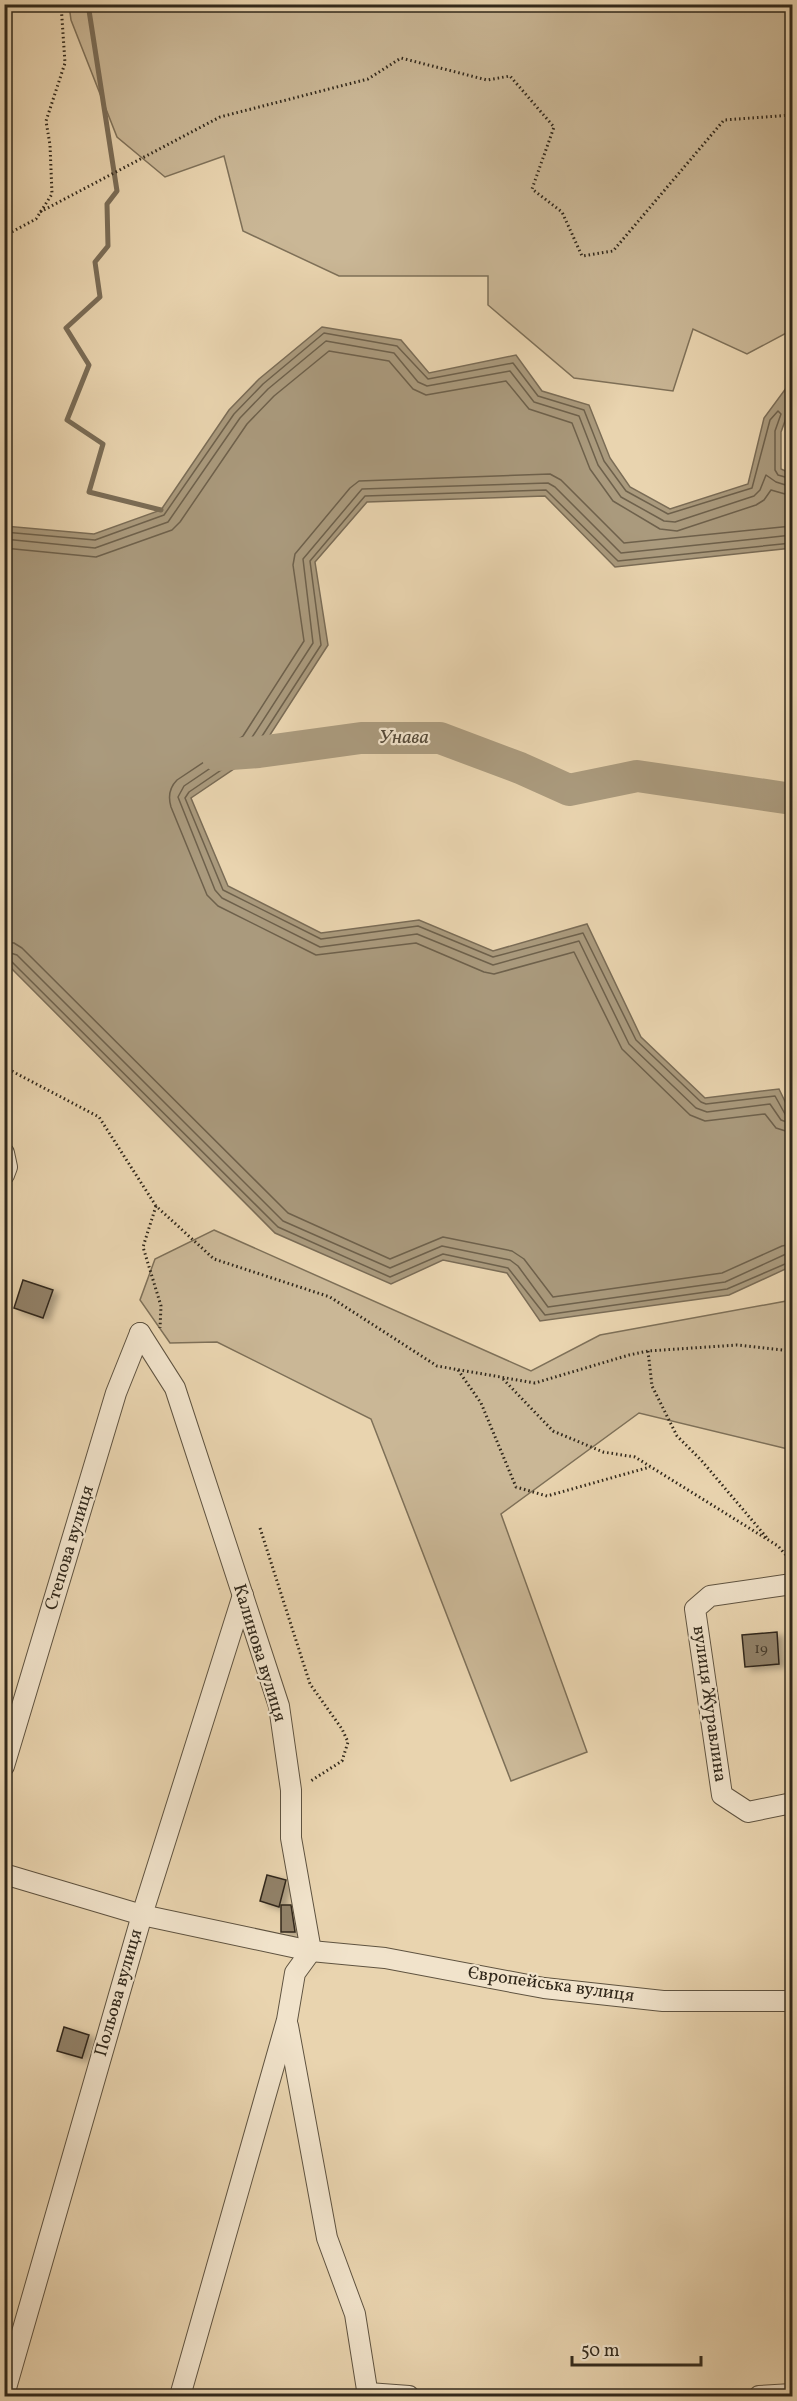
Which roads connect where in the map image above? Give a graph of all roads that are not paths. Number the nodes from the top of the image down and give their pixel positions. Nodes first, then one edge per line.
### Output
1 (4, 1153) edge
2 (4, 1175) edge
3 (140, 1333) joint
4 (792, 1584) edge
5 (243, 1595) junction
6 (4, 1766) edge
7 (792, 1803) edge
8 (4, 1874) edge
9 (142, 1915) junction
10 (311, 1951) junction
11 (792, 2001) edge
12 (287, 2020) junction
13 (792, 2394) edge
14 (4, 2395) edge
15 (368, 2395) edge
16 (180, 2397) edge
17 (409, 2397) edge
18 (759, 2397) edge

1 - 2 street
3 - 5 street, Калинова вулиця
3 - 6 street, Степова вулиця
4 - 7 street, вулиця Журавлина
5 - 9 street, Польова вулиця
5 - 10 street, Калинова вулиця
8 - 9 street, Європейська вулиця
9 - 10 street, Європейська вулиця
9 - 14 street, Польова вулиця
10 - 11 street, Європейська вулиця
10 - 12 street
12 - 15 street
12 - 16 street
13 - 18 street
15 - 17 street

